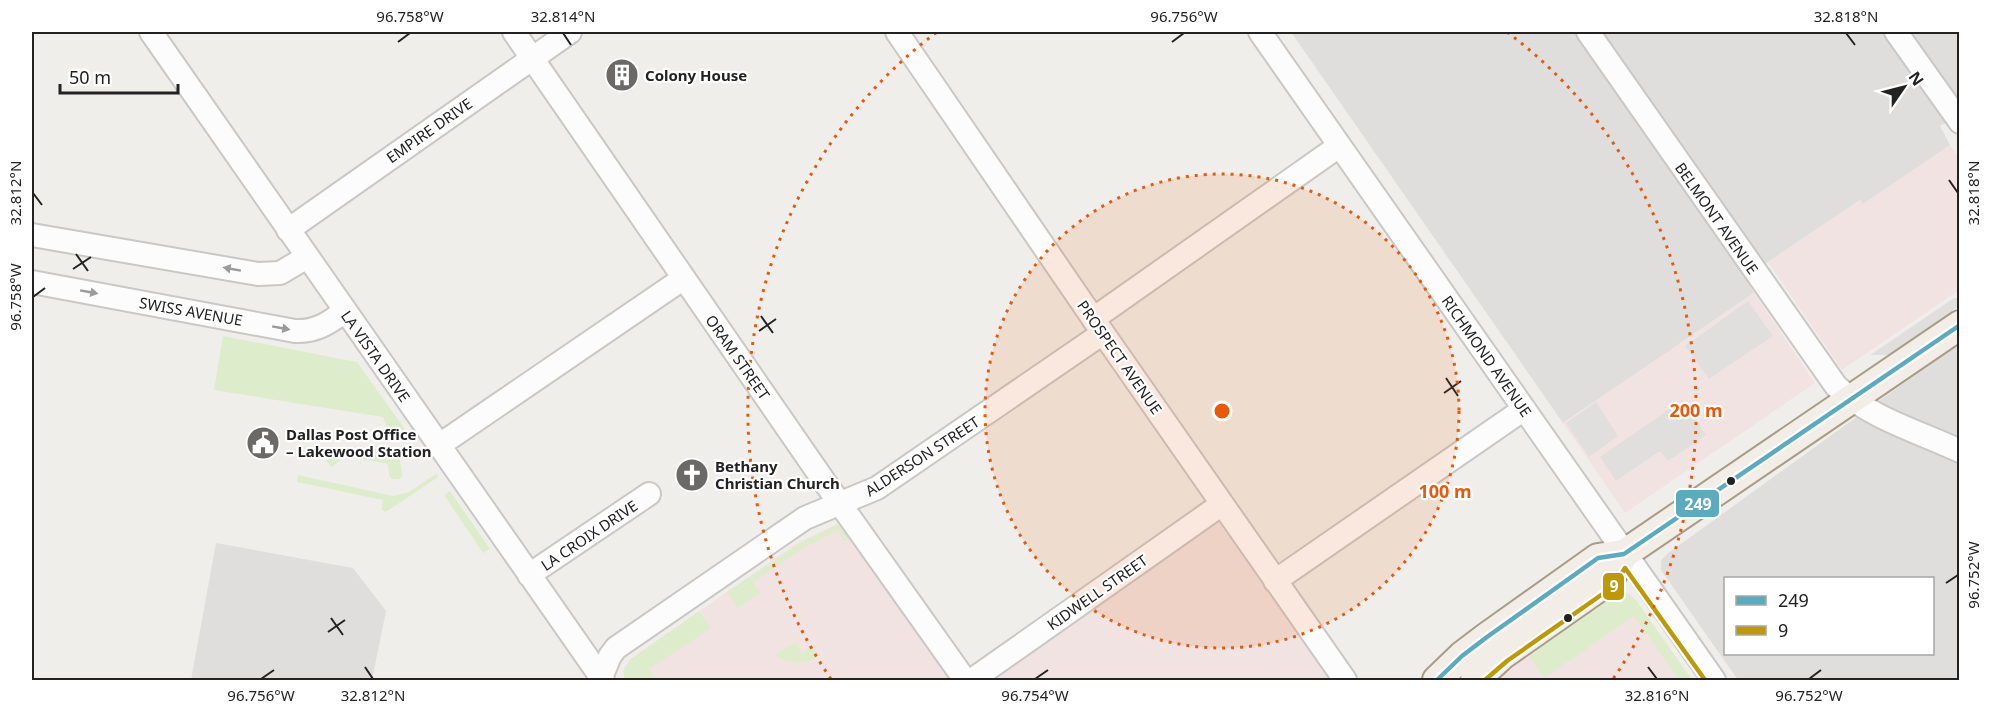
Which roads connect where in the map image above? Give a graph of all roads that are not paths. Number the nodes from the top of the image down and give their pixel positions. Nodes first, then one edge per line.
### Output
1 (151, 32) edge
2 (514, 32) edge
3 (570, 32) edge
4 (897, 32) edge
5 (1260, 32) edge
6 (1588, 32) edge
7 (1896, 32) edge
8 (532, 58) junction
9 (1959, 122) edge
10 (1339, 146) junction
11 (288, 230) junction
12 (32, 235) edge
13 (307, 257) junction
14 (684, 278) junction
15 (32, 282) edge
16 (345, 311) junction
17 (1098, 326) junction
18 (1959, 326) edge
19 (1850, 400) junction
20 (1524, 409) junction
21 (438, 446) junction
22 (1959, 451) edge
23 (649, 494) dead end
24 (839, 502) junction
25 (1222, 504) junction
26 (1624, 554) junction
27 (529, 575) junction
28 (1275, 581) junction
29 (601, 679) edge
30 (965, 681) edge
31 (972, 681) edge
32 (1345, 681) edge
33 (1437, 681) edge
34 (1475, 681) edge
35 (1714, 681) edge

1 - 11 street, LA VISTA DRIVE
2 - 8 street, ORAM STREET
3 - 8 street, EMPIRE DRIVE
4 - 17 street, PROSPECT AVENUE
5 - 10 street, RICHMOND AVENUE
6 - 19 street, BELMONT AVENUE
7 - 9 street
8 - 11 street, EMPIRE DRIVE
8 - 14 street, ORAM STREET
10 - 17 street, ALDERSON STREET
10 - 20 street, RICHMOND AVENUE
11 - 13 street, LA VISTA DRIVE
13 -> 12 street
13 - 16 street, LA VISTA DRIVE
14 - 21 street
14 - 24 street, ORAM STREET
15 -> 16 street, SWISS AVENUE
16 - 21 street, LA VISTA DRIVE
17 - 24 street, ALDERSON STREET
17 - 25 street, PROSPECT AVENUE
18 - 19 main road
19 - 22 street, BELMONT AVENUE
19 - 26 main road
20 - 26 street, RICHMOND AVENUE
20 - 28 street
21 - 27 street, LA VISTA DRIVE
23 - 27 street, LA CROIX DRIVE
24 - 29 street, ALDERSON STREET
24 - 30 street, ORAM STREET
25 - 28 street, PROSPECT AVENUE
25 - 31 street, KIDWELL STREET
26 - 33 main road
26 - 34 main road
26 - 35 street, RICHMOND AVENUE
27 - 29 street, LA VISTA DRIVE
28 - 32 street, PROSPECT AVENUE

